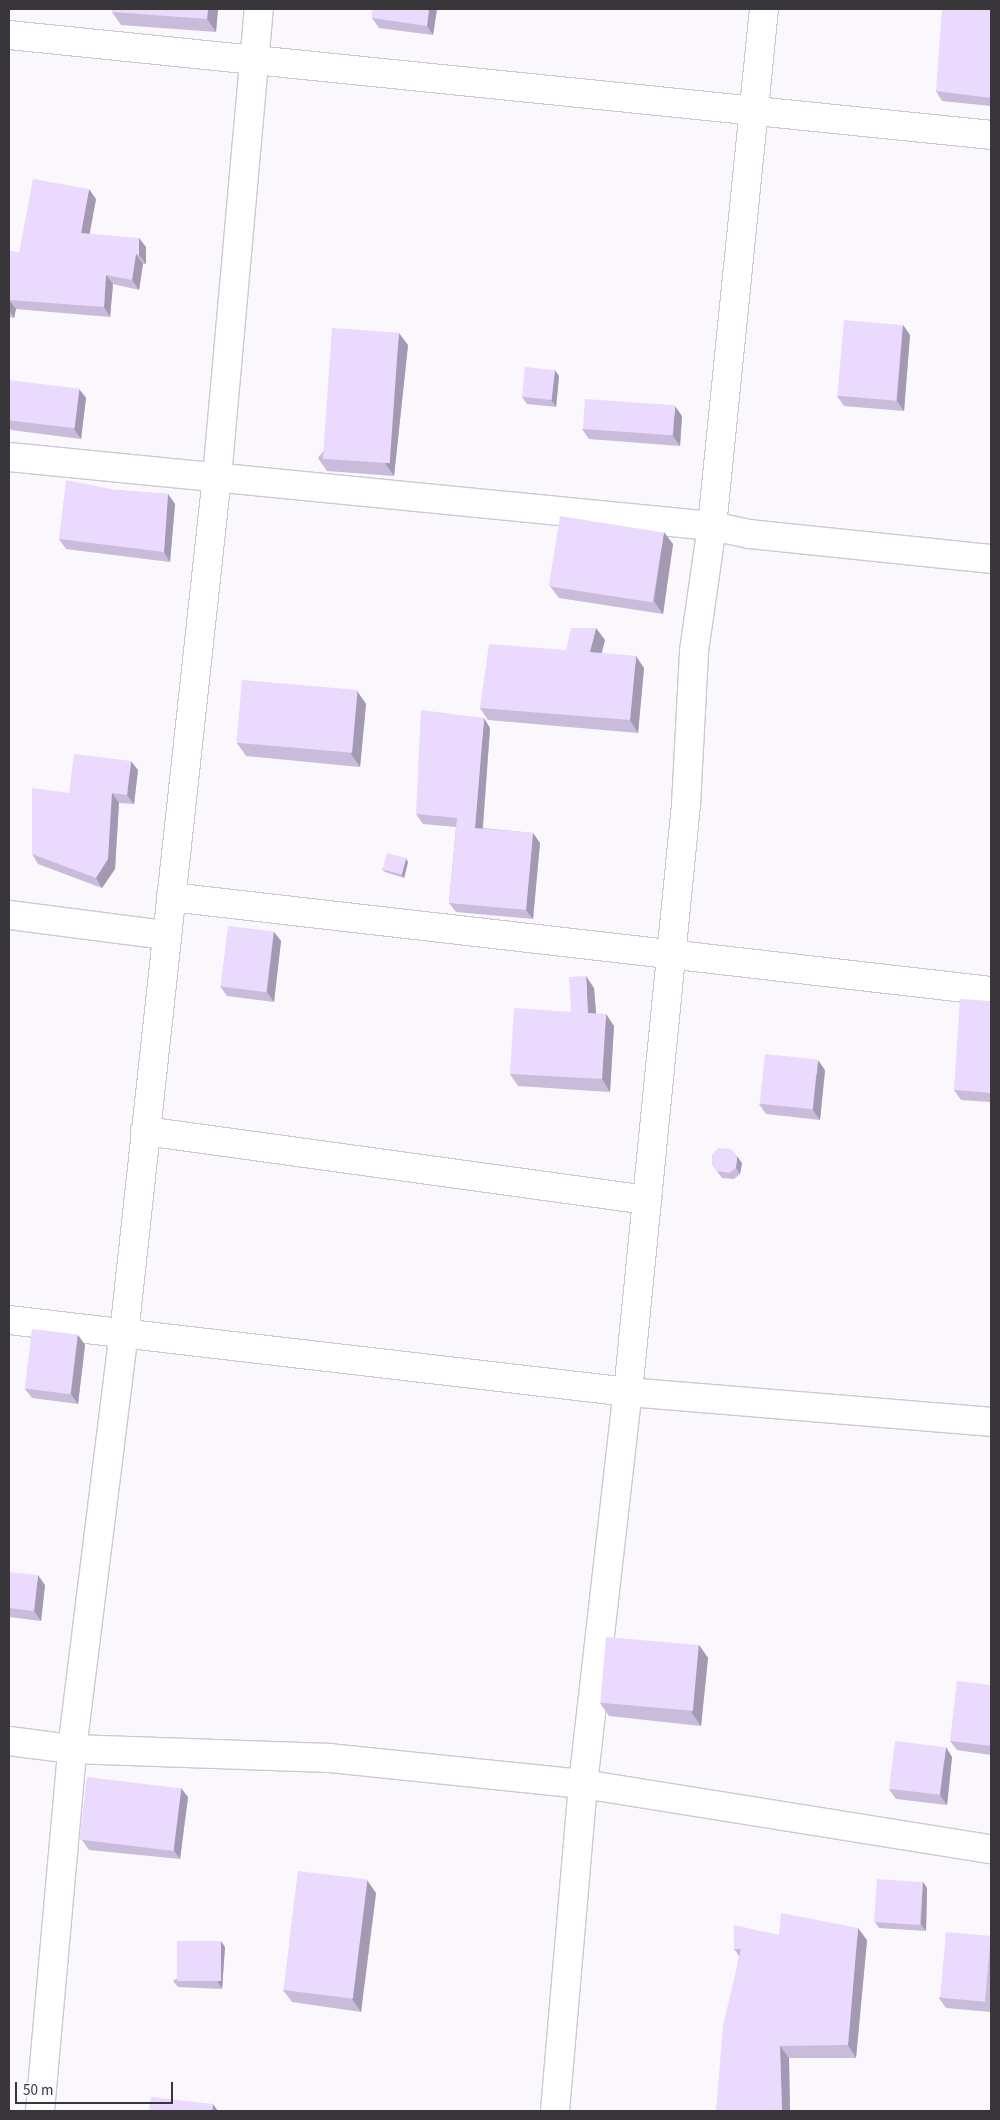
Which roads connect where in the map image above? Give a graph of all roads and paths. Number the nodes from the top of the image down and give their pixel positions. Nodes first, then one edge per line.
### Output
1 (259, 9) edge
2 (764, 9) edge
3 (9, 35) edge
4 (254, 60) junction
5 (754, 112) junction
6 (991, 134) edge
7 (9, 456) edge
8 (217, 477) junction
9 (712, 526) junction
10 (991, 559) edge
11 (171, 897) junction
12 (9, 915) edge
13 (166, 935) junction
14 (671, 957) junction
15 (991, 991) edge
16 (145, 1131) junction
17 (646, 1200) junction
18 (9, 1320) edge
19 (124, 1334) junction
20 (628, 1392) junction
21 (991, 1422) edge
22 (9, 1742) edge
23 (72, 1749) junction
24 (583, 1784) junction
25 (991, 1849) edge
26 (40, 2111) edge
27 (555, 2111) edge

1 - 4 street
2 - 5 street
3 - 4 street
4 - 5 street
4 - 8 street
5 - 6 street
5 - 9 street
7 - 8 street
8 - 9 street
8 - 11 street
9 - 10 street
9 - 14 street
11 - 13 street
11 - 14 street
12 - 13 street
13 - 16 street
14 - 15 street
14 - 17 street
16 - 17 street
16 - 19 street
17 - 20 street
18 - 19 street
19 - 20 street
19 - 23 street
20 - 21 street
20 - 24 street
22 - 23 street
23 - 24 street
23 - 26 street
24 - 25 street
24 - 27 street

